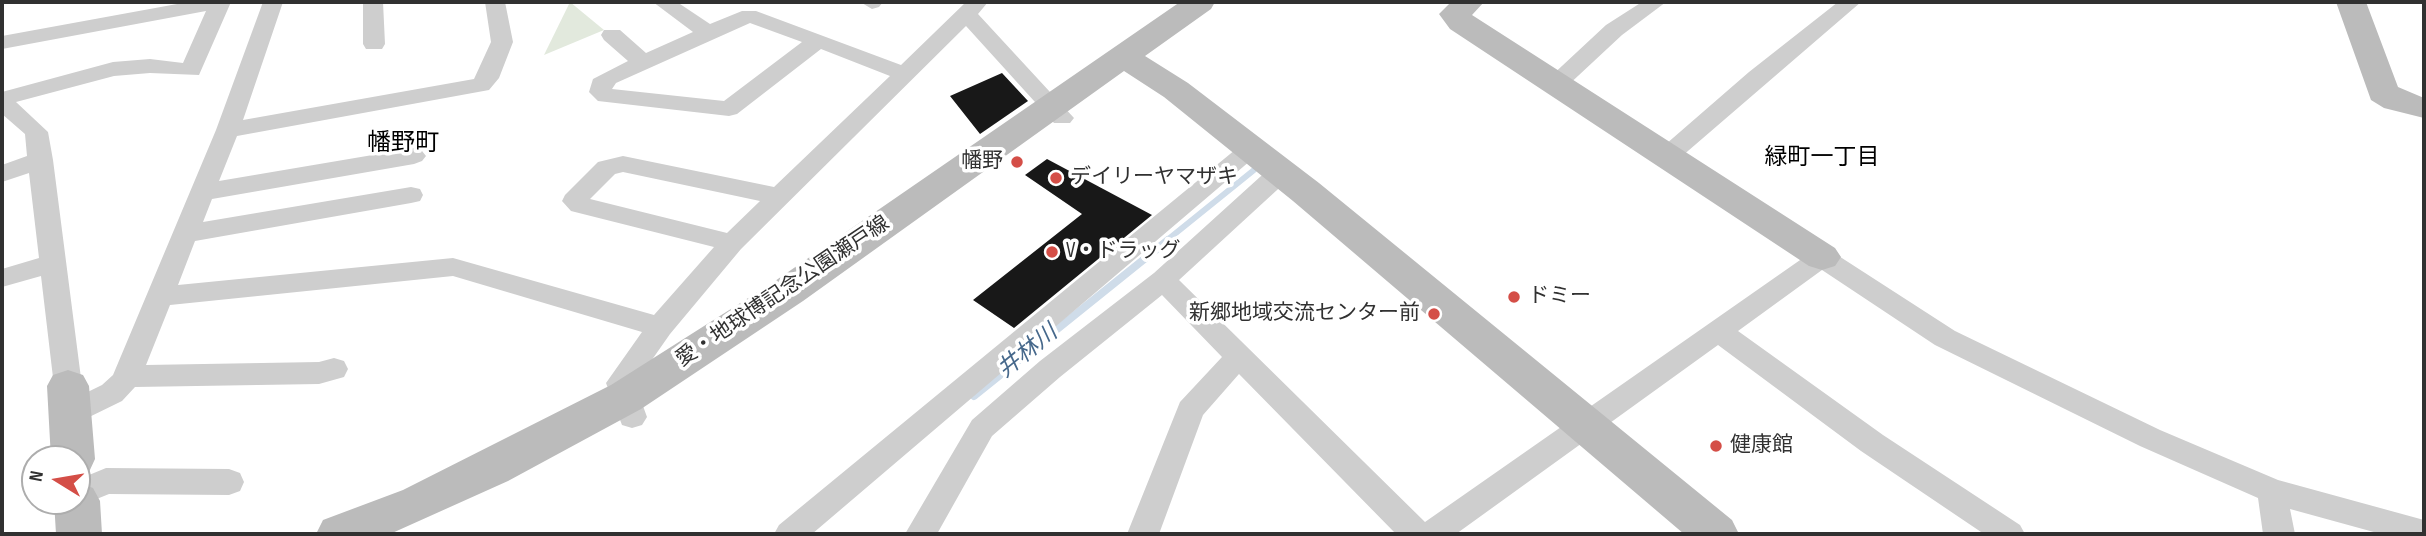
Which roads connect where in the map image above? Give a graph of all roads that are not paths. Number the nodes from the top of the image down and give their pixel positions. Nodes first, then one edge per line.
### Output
1 (273, 2) edge
2 (373, 2) edge
3 (495, 2) edge
4 (663, 2) edge
5 (1199, 2) edge
6 (1227, 2) edge
7 (1469, 2) edge
8 (1656, 2) edge
9 (1851, 2) edge
10 (2351, 2) edge
11 (974, 5) edge
12 (707, 32) junction
13 (612, 35) dead end
14 (818, 40) junction
15 (2, 42) edge
16 (374, 44) dead end
17 (1131, 60) junction
18 (642, 62) junction
19 (905, 74) junction
20 (1556, 84) junction
21 (2, 101) edge
22 (2424, 108) edge
23 (1057, 112) junction
24 (228, 130) junction
25 (1249, 149) junction
26 (414, 156) dead end
27 (1665, 157) junction
28 (41, 160) junction
29 (1280, 173) junction
30 (2, 174) edge
31 (204, 192) junction
32 (411, 195) dead end
33 (780, 197) junction
34 (187, 234) junction
35 (732, 243) junction
36 (1822, 257) junction
37 (52, 262) junction
38 (2, 278) edge
39 (1163, 279) junction
40 (160, 296) junction
41 (660, 327) junction
42 (1719, 331) junction
43 (1240, 357) junction
44 (334, 369) dead end
45 (127, 376) junction
46 (69, 400) junction
47 (629, 407) junction
48 (1586, 426) junction
49 (72, 445) edge
50 (229, 482) dead end
51 (91, 488) edge
52 (2272, 491) junction
53 (77, 515) edge
54 (2424, 533) edge
55 (79, 534) edge
56 (339, 534) edge
57 (406, 534) edge
58 (790, 534) edge
59 (921, 534) edge
60 (1143, 534) edge
61 (1416, 534) edge
62 (1432, 534) edge
63 (1716, 534) edge
64 (2009, 534) edge
65 (2279, 534) edge

1 - 24 street
2 - 16 street
3 - 24 street
4 - 12 street
5 - 17 street, 愛・地球博記念公園瀬戸線
6 - 17 street, 愛・地球博記念公園瀬戸線
7 - 20 street
8 - 20 street
9 - 27 street
10 - 22 street
11 - 19 street
11 - 23 street
12 - 14 street
12 - 18 street
13 - 18 street
14 - 18 street
14 - 19 street
15 - 21 street
17 - 23 street, 愛・地球博記念公園瀬戸線
17 - 25 street
19 - 33 street
20 - 27 street
21 - 28 street
23 - 47 street, 愛・地球博記念公園瀬戸線
24 - 31 street
25 - 29 street
25 - 58 street
26 - 31 street
27 - 36 street
28 - 30 street
28 - 37 street
29 - 39 street
29 - 48 street
31 - 34 street
32 - 34 street
33 - 35 street
33 - 35 street
34 - 40 street
35 - 41 street
36 - 42 street
36 - 52 street
37 - 38 street
37 - 46 street
39 - 43 street
39 - 59 street
40 - 41 street
40 - 45 street
41 - 47 street
42 - 48 street
42 - 64 street
43 - 60 street
43 - 61 street
44 - 45 street
45 - 46 street
46 - 49 street
47 - 56 street, 愛・地球博記念公園瀬戸線
47 - 57 street, 愛・地球博記念公園瀬戸線
48 - 62 street
48 - 63 street
50 - 51 street
52 - 54 street
52 - 65 street
53 - 55 street

